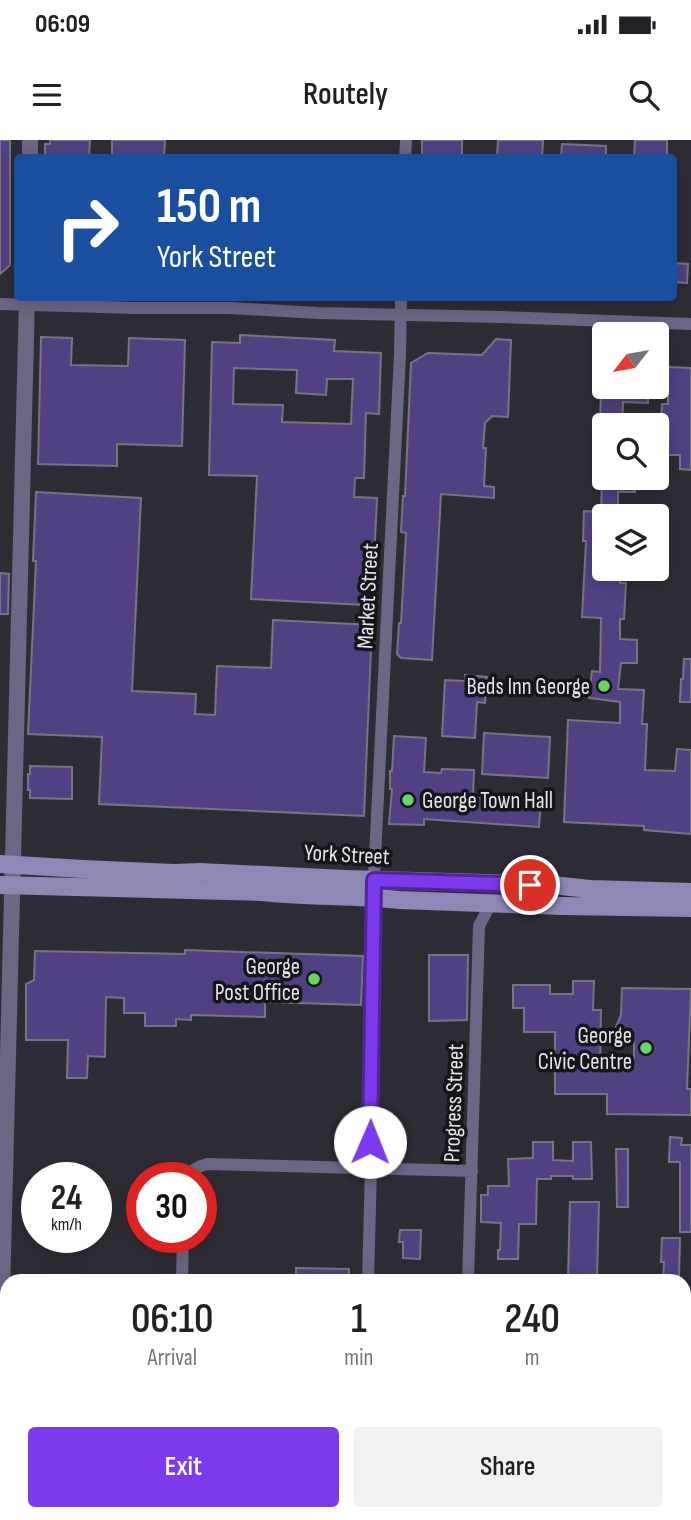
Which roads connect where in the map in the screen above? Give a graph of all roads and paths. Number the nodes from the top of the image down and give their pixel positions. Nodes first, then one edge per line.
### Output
1 (26, 301) edge
2 (401, 301) edge
3 (0, 304) edge
4 (400, 314) junction
5 (691, 324) edge
6 (6, 864) edge
7 (6, 885) edge
8 (373, 888) junction
9 (691, 892) edge
10 (464, 902) junction
11 (491, 903) junction
12 (691, 908) edge
13 (479, 926) junction
14 (217, 1164) edge
15 (371, 1167) junction
16 (472, 1171) junction
17 (183, 1253) edge
18 (2, 1274) edge
19 (182, 1274) edge
20 (368, 1274) edge
21 (468, 1274) edge

1 - 3 street
1 - 4 street
1 - 6 street
2 - 4 street, Market Street
4 - 5 street
4 - 8 street, Market Street
6 - 7 street
6 - 8 main road, York Street
7 - 8 main road, York Street
7 - 18 street
8 - 9 main road, York Street
8 - 10 main road, York Street
8 - 15 street, Market Street
10 - 11 main road, York Street
10 - 13 street
11 - 12 main road, York Street
11 - 13 street, Progress Street
13 - 16 street, Progress Street
14 - 15 street
15 - 16 street
15 - 20 street, Market Street
16 - 21 street, Progress Street
17 - 19 street

